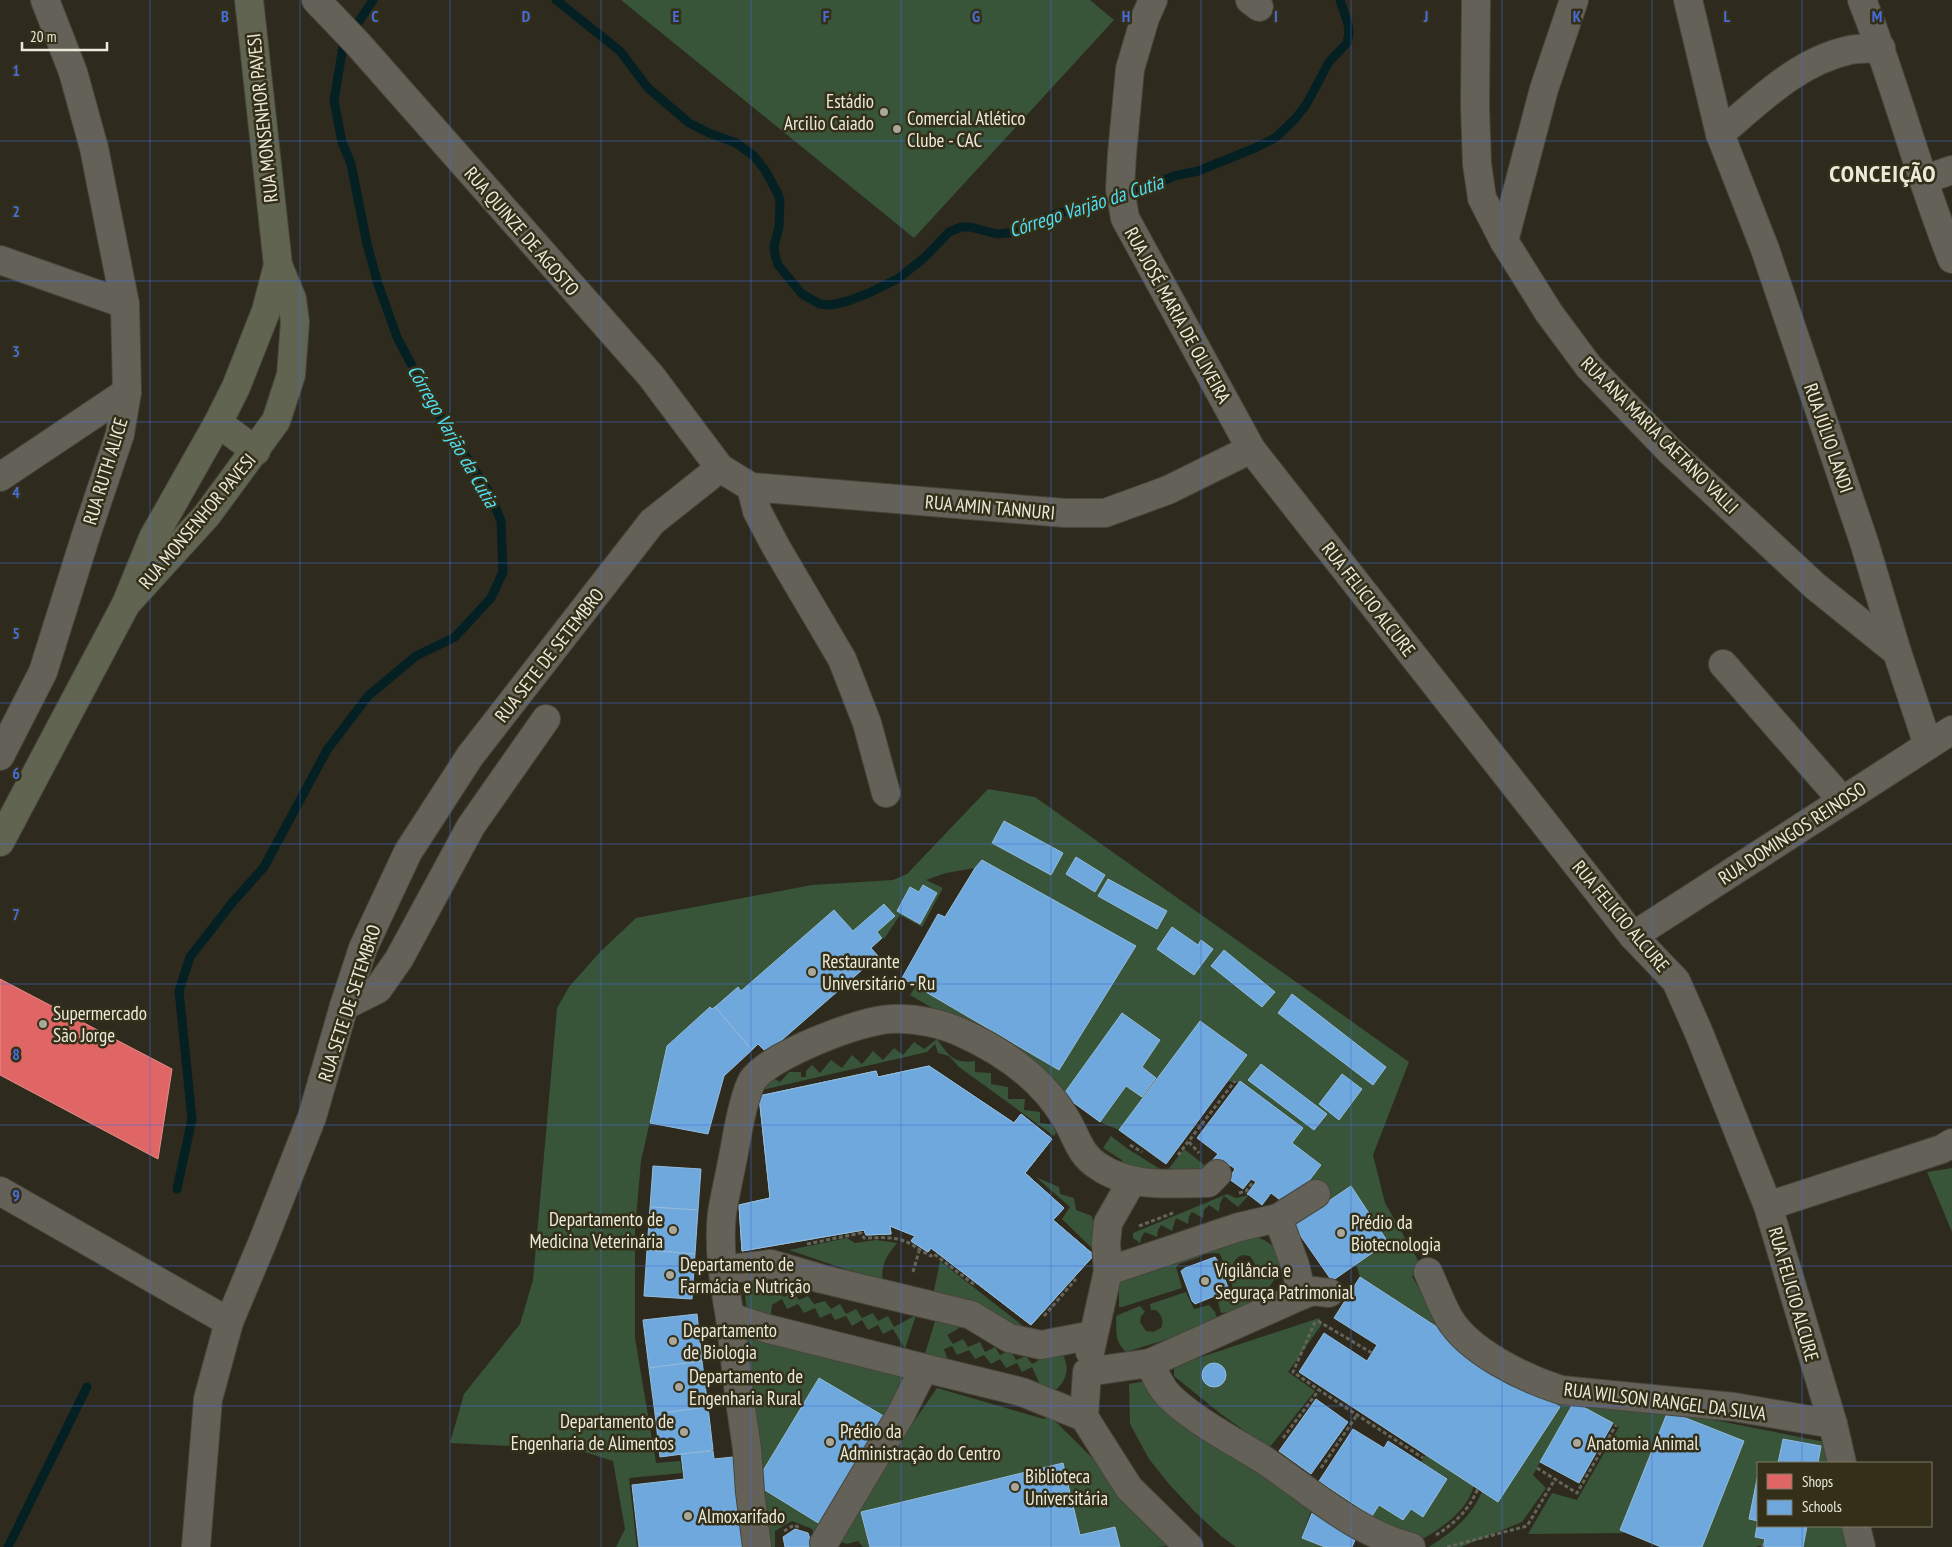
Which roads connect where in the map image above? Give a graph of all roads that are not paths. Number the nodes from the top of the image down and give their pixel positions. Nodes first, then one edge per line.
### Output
1 (45, 0) edge
2 (249, 0) edge
3 (316, 0) edge
4 (1153, 0) edge
5 (1476, 0) edge
6 (1574, 0) edge
7 (1688, 0) edge
8 (1862, 0) edge
9 (1881, 48) junction
10 (1720, 134) junction
11 (1952, 170) edge
12 (1923, 180) junction
13 (1504, 241) junction
14 (1952, 259) edge
15 (0, 260) edge
16 (278, 265) junction
17 (125, 304) junction
18 (127, 392) junction
19 (218, 424) junction
20 (1251, 449) junction
21 (256, 451) junction
22 (720, 468) junction
23 (0, 477) edge
24 (750, 487) junction
25 (126, 604) junction
26 (1897, 652) junction
27 (1723, 664) dead end
28 (546, 719) dead end
29 (1952, 730) edge
30 (1928, 745) junction
31 (0, 756) edge
32 (886, 793) dead end
33 (1842, 800) junction
34 (0, 842) edge
35 (1633, 936) junction
36 (344, 1006) junction
37 (1952, 1143) edge
38 (1217, 1174) dead end
39 (1132, 1181) junction
40 (0, 1191) edge
41 (1316, 1194) dead end
42 (1768, 1206) junction
43 (1278, 1218) junction
44 (722, 1270) junction
45 (1108, 1271) junction
46 (1428, 1272) dead end
47 (1329, 1293) road end
48 (1302, 1295) junction
49 (730, 1317) junction
50 (229, 1322) junction
51 (1093, 1335) junction
52 (1150, 1363) junction
53 (924, 1368) junction
54 (1086, 1372) junction
55 (1084, 1417) junction
56 (1833, 1424) junction
57 (1842, 1462) edge
58 (1856, 1527) edge
59 (1423, 1542) edge
60 (824, 1543) dead end
61 (1187, 1546) edge
62 (196, 1547) edge
63 (757, 1547) edge
64 (1861, 1547) edge

1 - 17 street, RUA RUTH ALICE
2 - 16 highway, RUA MONSENHOR PAVESI
3 - 22 street, RUA QUINZE DE AGOSTO
4 - 20 street, RUA JOSÉ MARIA DE OLIVEIRA
5 - 13 street, RUA ANA MARIA CAETANO VALLI
6 - 13 street
7 - 10 street, RUA JÚLIO LANDI
8 - 9 street
9 - 10 street
9 - 12 street
10 - 26 street, RUA JÚLIO LANDI
11 - 12 street
12 - 14 street
13 - 26 street, RUA ANA MARIA CAETANO VALLI
15 - 17 street
16 - 19 highway, RUA MONSENHOR PAVESI
16 - 21 highway, RUA MONSENHOR PAVESI
17 - 18 street, RUA RUTH ALICE
18 - 23 street
18 - 31 street, RUA RUTH ALICE
19 - 21 highway
19 - 25 highway, RUA MONSENHOR PAVESI
20 - 24 street, RUA AMIN TANNURI
20 - 35 street, RUA FELICIO ALCURE
21 - 25 highway, RUA MONSENHOR PAVESI
22 - 24 street, RUA AMIN TANNURI
22 - 36 street, RUA SETE DE SETEMBRO
24 - 32 street
25 - 34 highway, RUA MONSENHOR PAVESI
26 - 30 street, RUA JÚLIO LANDI
27 - 33 street
28 - 36 street
29 - 30 street, RUA DOMINGOS REINOSO
30 - 33 street, RUA DOMINGOS REINOSO
33 - 35 street, RUA DOMINGOS REINOSO
35 - 42 street, RUA FELICIO ALCURE
36 - 50 street, RUA SETE DE SETEMBRO
37 - 42 street
38 - 39 street
39 - 44 street
39 - 45 street
40 - 50 street
41 - 43 street
42 - 56 street, RUA FELICIO ALCURE
43 - 45 street
43 - 48 street
44 - 49 street
44 - 51 street
45 - 51 street
46 - 56 street, RUA WILSON RANGEL DA SILVA
47 - 48 street
48 - 52 street
49 - 53 street
49 - 63 street
50 - 62 street, RUA SETE DE SETEMBRO
51 - 54 street
52 - 54 street
52 - 59 street
53 - 55 street
53 - 60 street
54 - 55 street
55 - 61 street
56 - 57 street, RUA FELICIO ALCURE
58 - 64 street

